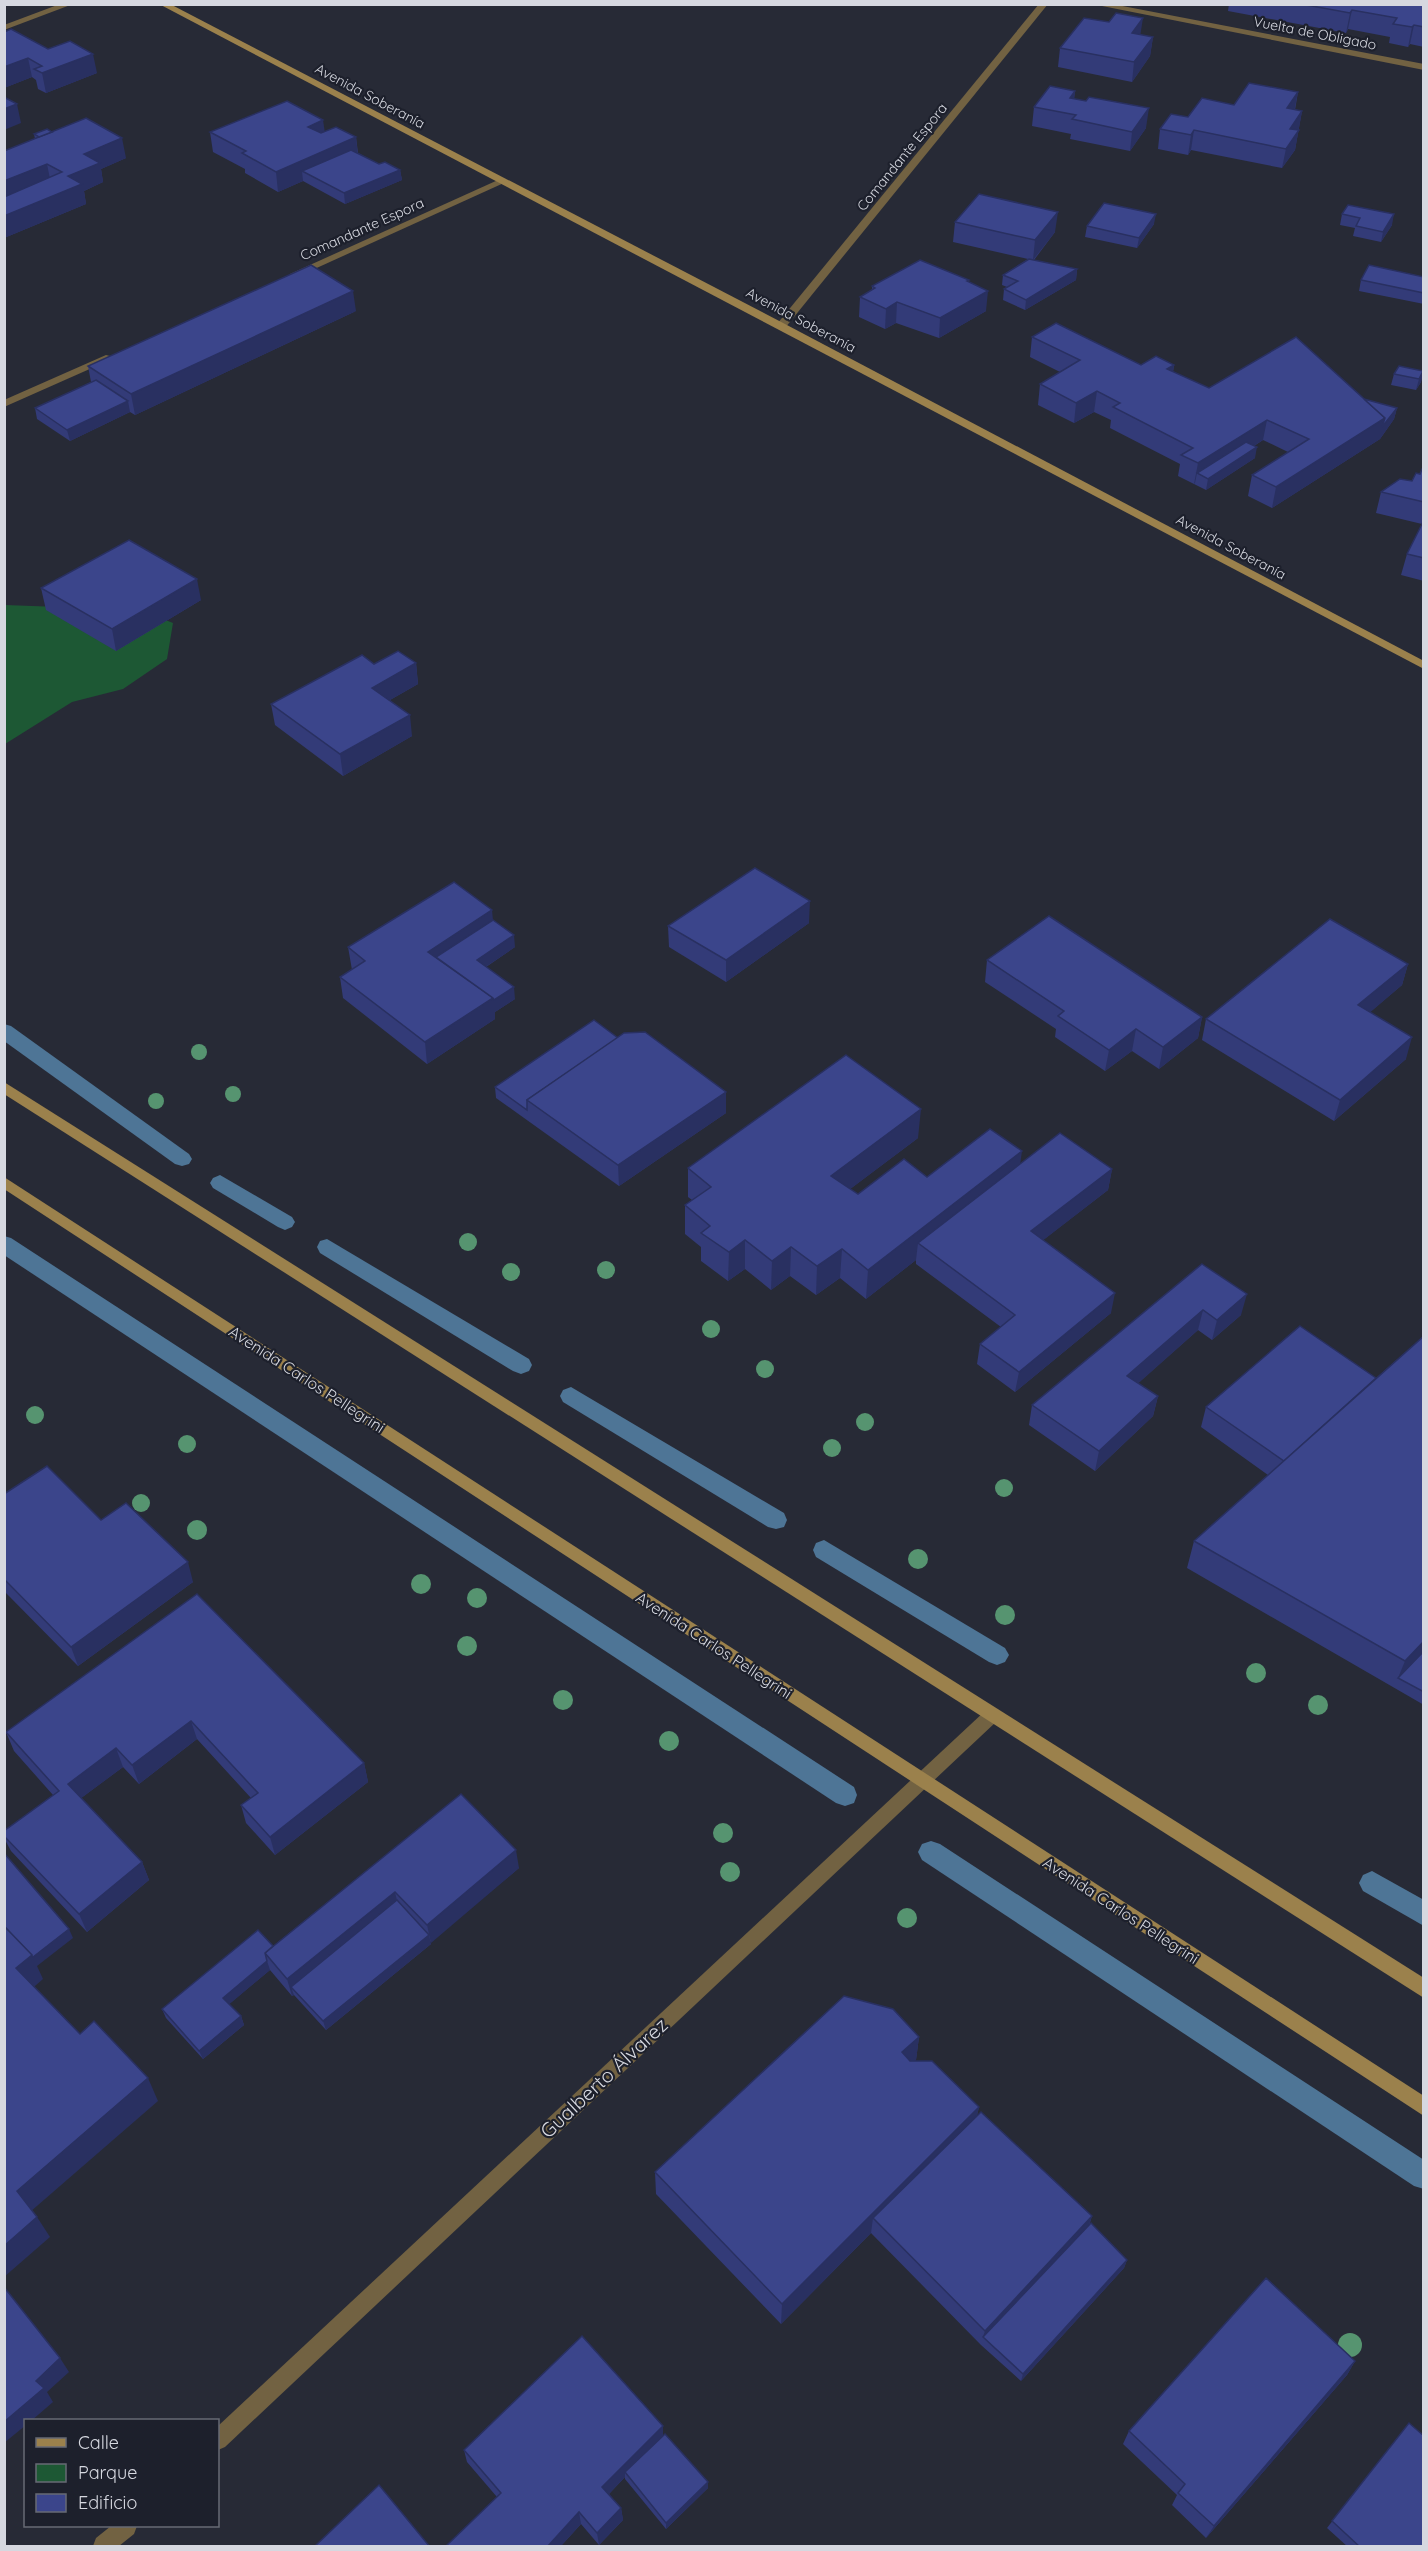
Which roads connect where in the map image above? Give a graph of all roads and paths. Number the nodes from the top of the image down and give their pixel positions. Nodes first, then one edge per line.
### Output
1 (69, 4) edge
2 (163, 4) edge
3 (1044, 4) edge
4 (1096, 4) edge
5 (4, 28) edge
6 (1424, 67) edge
7 (501, 182) junction
8 (285, 278) edge
9 (781, 326) junction
10 (112, 356) edge
11 (4, 404) edge
12 (1424, 666) edge
13 (4, 1087) edge
14 (4, 1182) edge
15 (992, 1716) junction
16 (921, 1781) junction
17 (1424, 1989) edge
18 (1424, 2107) edge
19 (219, 2439) edge
20 (125, 2527) edge
21 (104, 2547) edge

1 - 5 street
2 - 7 main road, Avenida Soberanía
3 - 9 street, Comandante Espora
4 - 6 street, Vuelta de Obligado
7 - 8 street, Comandante Espora
7 - 9 main road, Avenida Soberanía
9 - 12 main road, Avenida Soberanía
10 - 11 street
13 - 15 main road
14 - 16 main road, Avenida Carlos Pellegrini
15 - 16 street, Gualberto Álvarez
15 - 17 main road
16 - 18 main road, Avenida Carlos Pellegrini
16 - 19 street, Gualberto Álvarez
20 - 21 street

